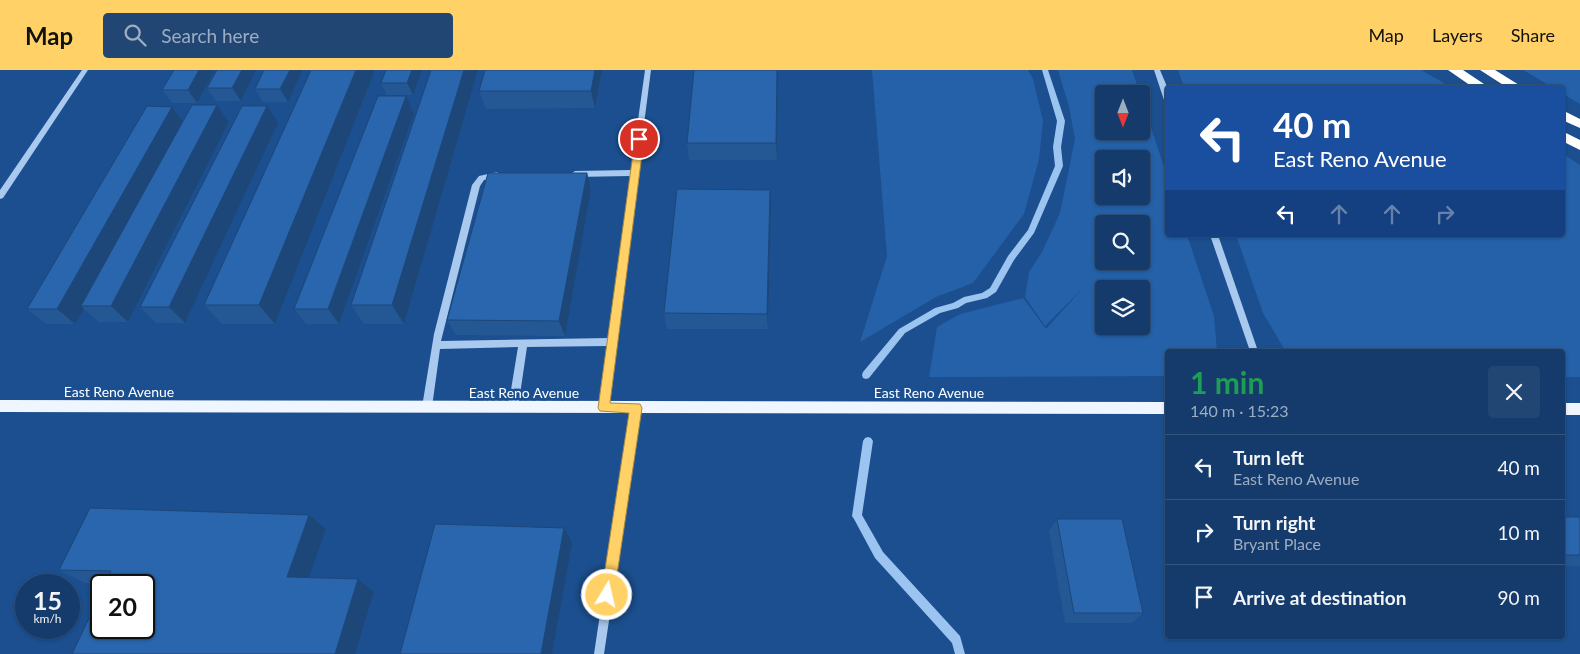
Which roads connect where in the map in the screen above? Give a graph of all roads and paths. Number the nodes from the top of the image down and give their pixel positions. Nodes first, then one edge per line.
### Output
1 (85, 70) edge
2 (648, 70) edge
3 (1157, 70) edge
4 (1454, 70) edge
5 (1486, 70) edge
6 (1479, 85) edge
7 (1513, 85) edge
8 (1165, 92) edge
9 (1565, 116) edge
10 (1580, 124) edge
11 (1565, 137) edge
12 (1580, 146) edge
13 (635, 173) junction
14 (567, 174) edge
15 (509, 175) edge
16 (0, 196) edge
17 (1215, 237) edge
18 (612, 342) junction
19 (522, 344) junction
20 (436, 345) junction
21 (1253, 349) edge
22 (0, 406) edge
23 (427, 407) junction
24 (513, 408) junction
25 (604, 408) junction
26 (636, 408) junction
27 (1165, 408) edge
28 (1565, 408) edge
29 (1580, 408) edge
30 (599, 654) edge

1 - 16 street
2 - 13 street
3 - 8 street
4 - 6 highway
5 - 7 highway
9 - 10 highway
11 - 12 highway
13 - 14 street
13 - 18 street
15 - 20 street
17 - 21 street
18 - 19 street
18 - 25 street
19 - 20 street
19 - 24 street
20 - 23 street
22 - 23 main road, East Reno Avenue
23 - 24 main road, East Reno Avenue
24 - 25 main road, East Reno Avenue
25 - 26 main road, East Reno Avenue
26 - 27 main road, East Reno Avenue
26 - 30 street
28 - 29 main road

